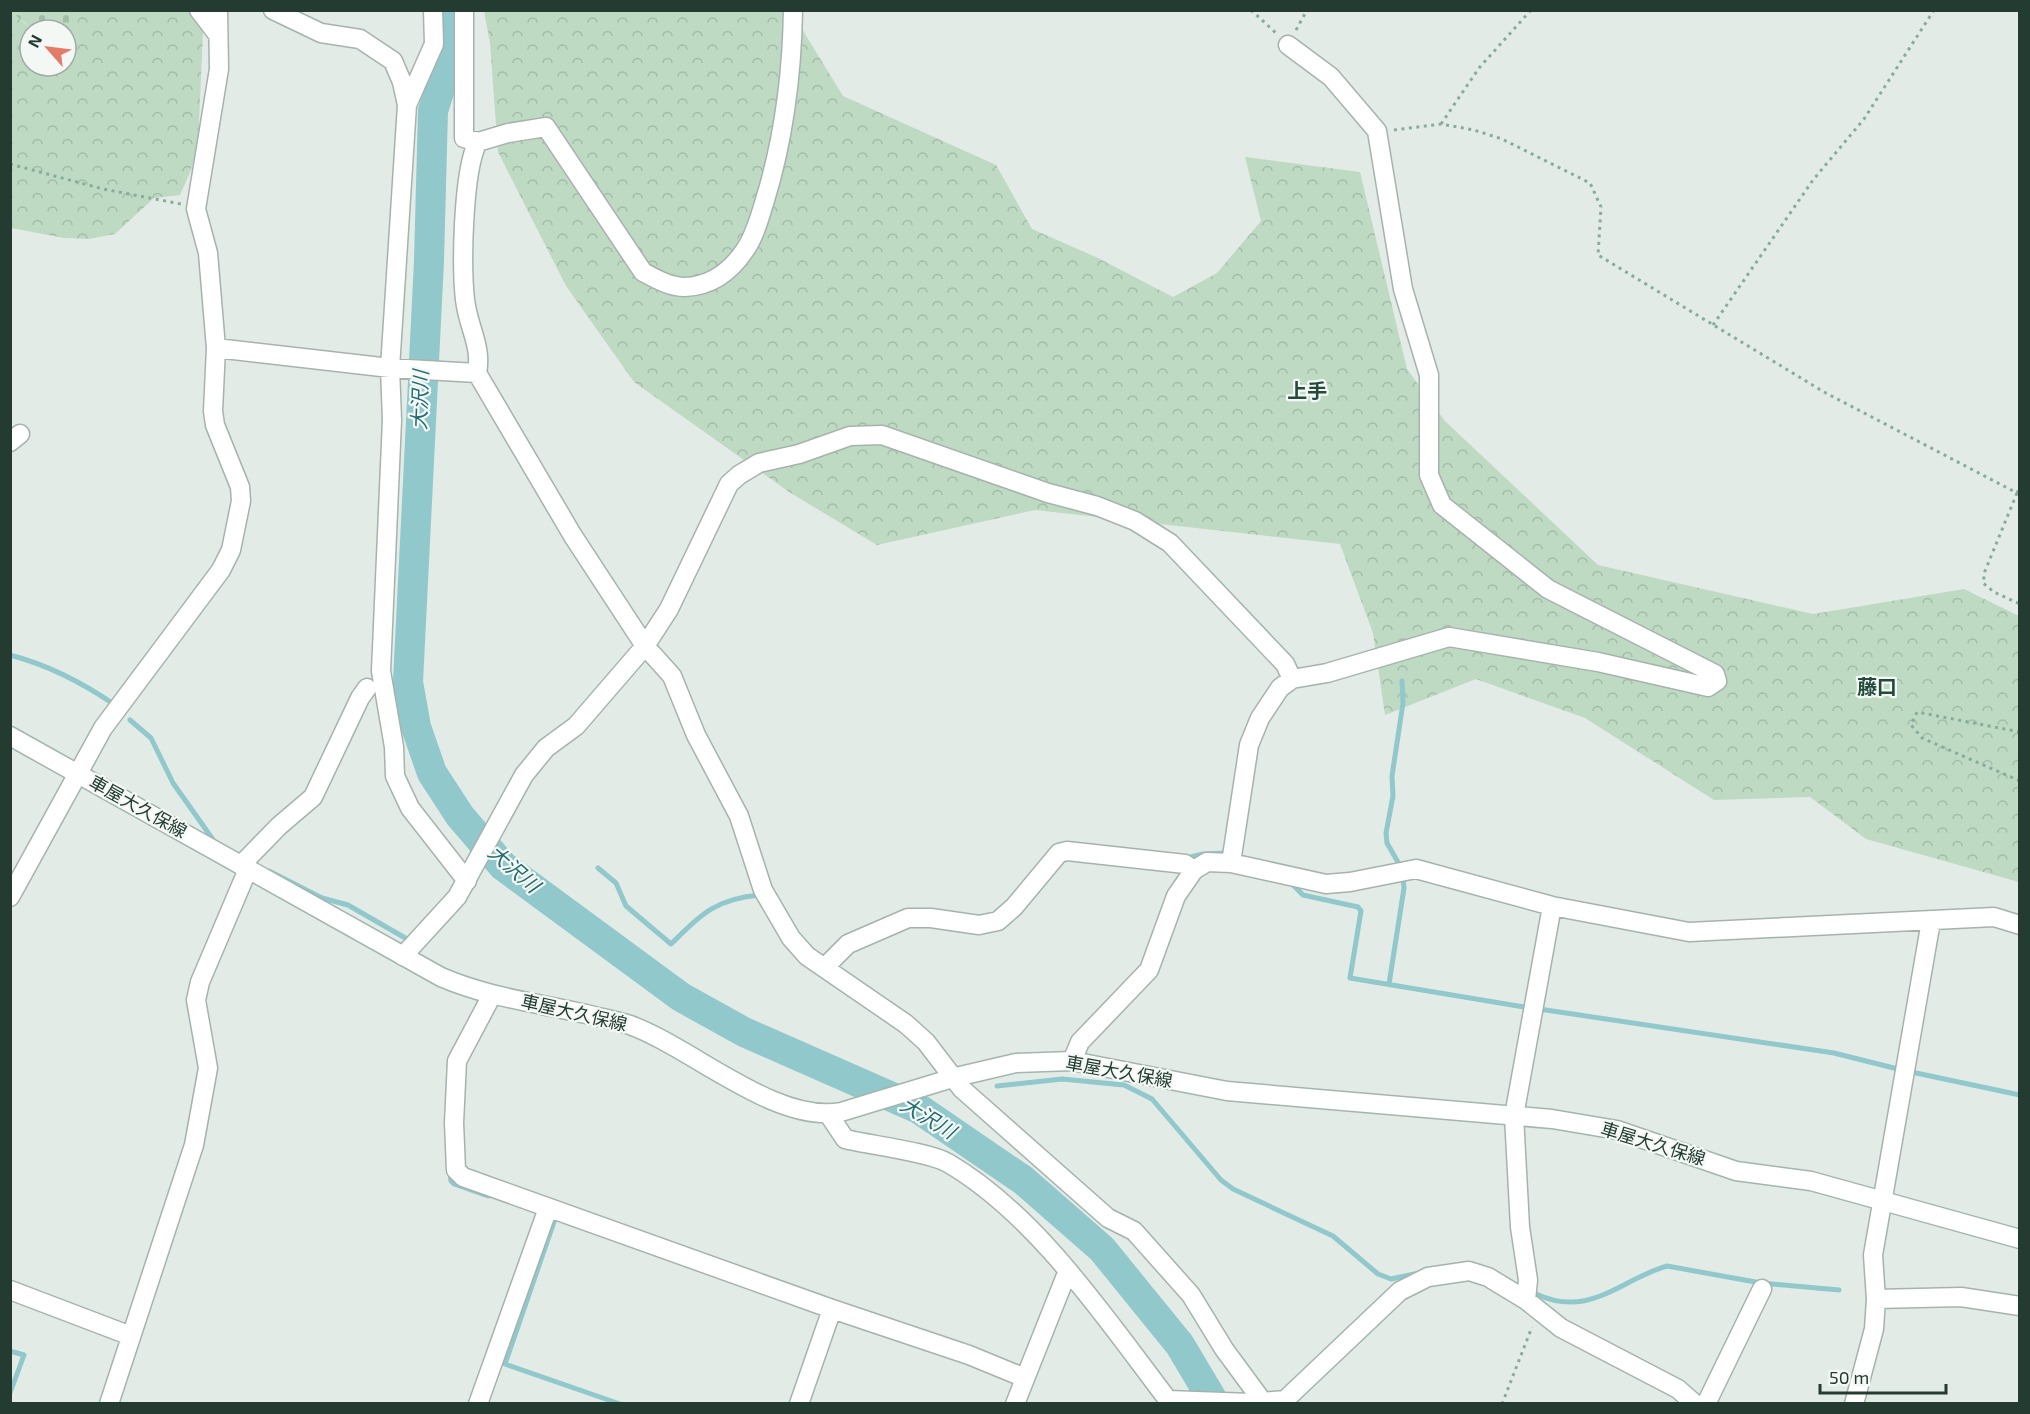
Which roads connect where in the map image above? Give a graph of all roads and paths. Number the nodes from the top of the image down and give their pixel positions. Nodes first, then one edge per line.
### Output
1 (199, 10) edge
2 (218, 10) edge
3 (273, 10) edge
4 (433, 10) edge
5 (464, 10) edge
6 (793, 10) edge
7 (1251, 10) edge
8 (1307, 10) edge
9 (1531, 10) edge
10 (1934, 10) edge
11 (218, 35) junction
12 (1288, 45) junction
13 (406, 105) junction
14 (1441, 124) junction
15 (1377, 132) junction
16 (478, 142) junction
17 (10, 164) edge
18 (197, 200) junction
19 (1713, 325) junction
20 (216, 348) junction
21 (395, 368) junction
22 (467, 372) junction
23 (2019, 486) edge
24 (2017, 493) junction
25 (2019, 604) edge
26 (645, 646) junction
27 (1292, 679) junction
28 (367, 688) dead end
29 (2019, 732) edge
30 (10, 736) edge
31 (77, 774) junction
32 (2019, 781) edge
33 (1231, 863) junction
34 (245, 867) junction
35 (1194, 870) junction
36 (470, 875) junction
37 (10, 897) edge
38 (1552, 906) junction
39 (1931, 921) junction
40 (2019, 925) edge
41 (403, 956) junction
42 (825, 967) junction
43 (492, 995) junction
44 (1072, 1061) junction
45 (948, 1080) junction
46 (835, 1113) junction
47 (1514, 1116) junction
48 (1884, 1201) junction
49 (546, 1213) junction
50 (2019, 1239) edge
51 (1067, 1273) junction
52 (1762, 1289) dead end
53 (10, 1290) edge
54 (1876, 1299) junction
55 (1533, 1305) junction
56 (2019, 1306) edge
57 (832, 1309) junction
58 (131, 1336) junction
59 (1025, 1378) junction
60 (1257, 1403) edge
61 (109, 1404) edge
62 (478, 1404) edge
63 (799, 1404) edge
64 (1015, 1404) edge
65 (1502, 1404) edge
66 (1695, 1404) edge
67 (1706, 1404) edge
68 (1854, 1404) edge

1 - 11 street
2 - 11 street
3 - 13 street
4 - 13 street
5 - 16 street
6 - 16 street
7 - 12 path
8 - 12 path
9 - 14 path
10 - 19 path
11 - 18 street
12 - 15 street
13 - 21 street
14 - 15 path
14 - 19 path
15 - 27 street
16 - 22 street
17 - 18 path
18 - 20 street
19 - 24 path
20 - 21 street
20 - 31 street
21 - 22 street
21 - 36 street
22 - 26 street
23 - 24 path
24 - 25 path
26 - 27 street
26 - 36 street
26 - 42 street
27 - 33 street
28 - 34 street
29 - 32 path
30 - 31 street, 車屋大久保線
31 - 34 street, 車屋大久保線
31 - 37 street
33 - 35 street
33 - 38 street
34 - 41 street, 車屋大久保線
34 - 58 street
35 - 42 street
35 - 44 street
36 - 41 street
38 - 39 street
38 - 47 street
39 - 40 street
39 - 48 street
41 - 43 street, 車屋大久保線
42 - 45 street
43 - 46 street, 車屋大久保線
43 - 49 street
44 - 45 street, 車屋大久保線
44 - 47 street, 車屋大久保線
45 - 46 street, 車屋大久保線
45 - 60 street
46 - 51 street
47 - 48 street, 車屋大久保線
47 - 55 street
48 - 50 street, 車屋大久保線
48 - 54 street
49 - 57 street
49 - 62 street
51 - 59 street
51 - 60 street
52 - 67 street
53 - 58 street
54 - 56 street
54 - 68 street
55 - 60 street
55 - 65 path
55 - 66 street
57 - 59 street
57 - 63 street
58 - 61 street
59 - 64 street

